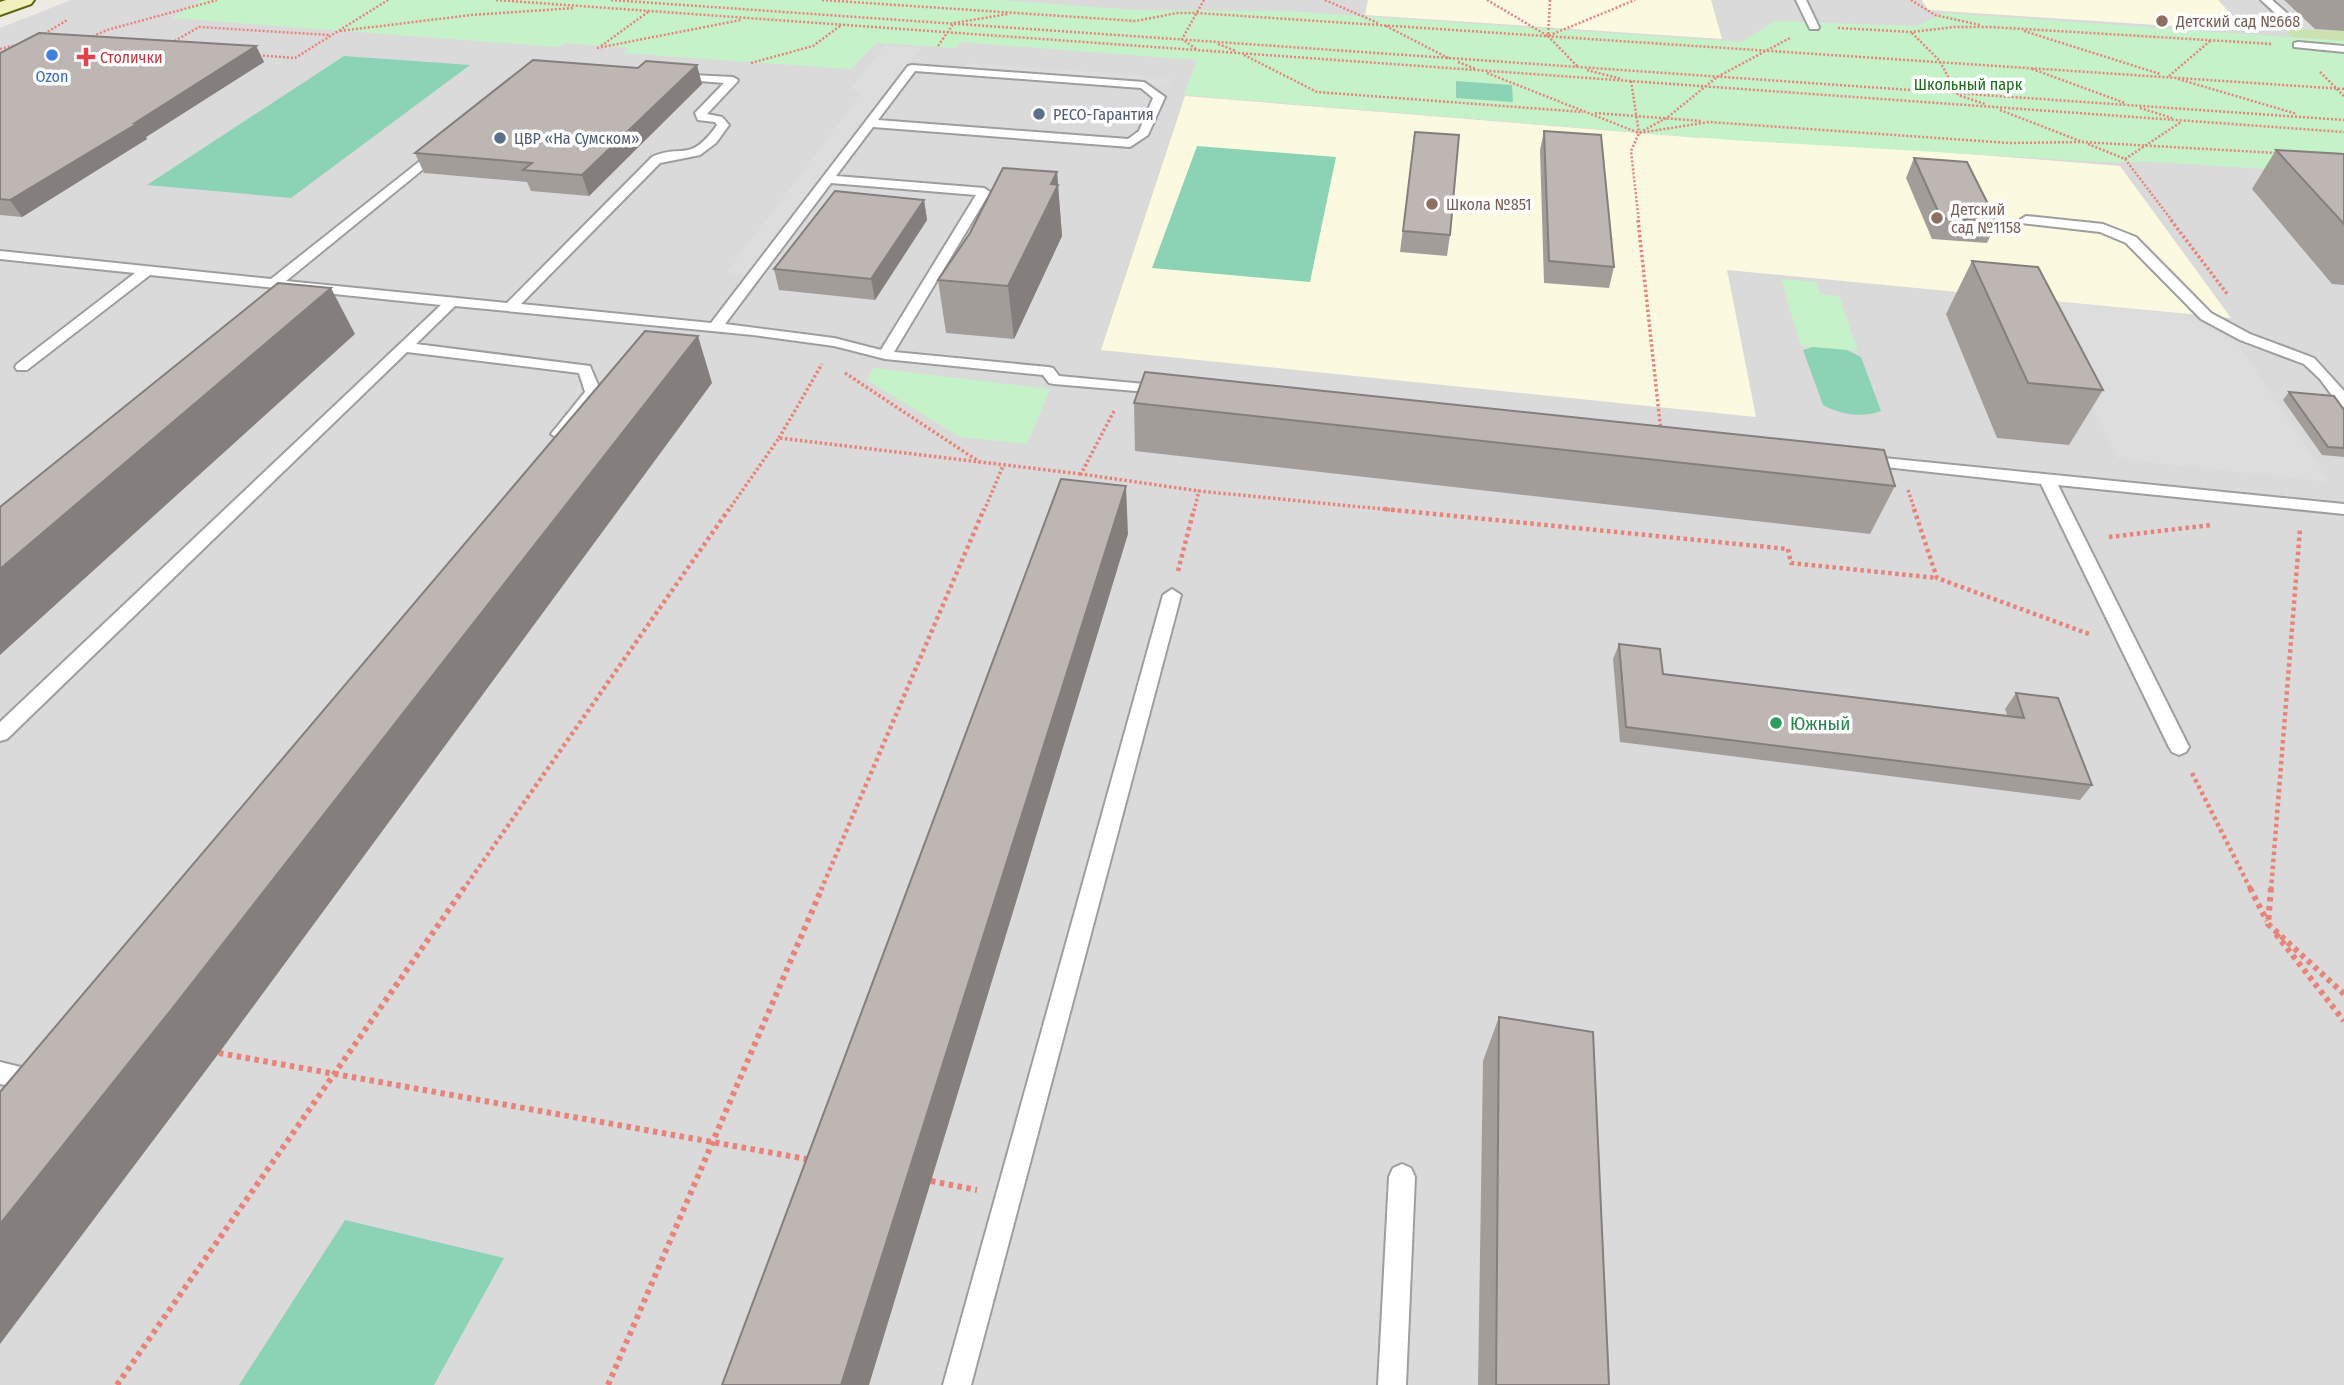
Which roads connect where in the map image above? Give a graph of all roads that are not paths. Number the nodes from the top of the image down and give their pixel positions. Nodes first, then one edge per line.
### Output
1 (24, 0) edge
2 (1801, 0) edge
3 (2266, 0) edge
4 (0, 9) edge
5 (2294, 24) dead end
6 (1814, 27) road end
7 (2298, 46) road end
8 (2344, 49) edge
9 (668, 75) edge
10 (870, 123) junction
11 (454, 139) edge
12 (829, 179) junction
13 (2026, 220) dead end
14 (0, 255) edge
15 (148, 270) junction
16 (275, 283) junction
17 (453, 302) junction
18 (511, 307) junction
19 (714, 329) junction
20 (404, 347) junction
21 (885, 355) junction
22 (22, 367) dead end
23 (1181, 393) edge
24 (2344, 402) edge
25 (549, 445) edge
26 (1847, 459) edge
27 (2047, 480) junction
28 (2344, 509) edge
29 (1172, 595) road end
30 (0, 734) edge
31 (2179, 747) road end
32 (0, 1073) edge
33 (8, 1097) edge
34 (1402, 1177) dead end
35 (957, 1385) edge
36 (1392, 1385) edge

1 - 4 main road
2 - 6 lane
3 - 5 lane
7 - 8 lane
9 - 18 lane
10 - 10 lane
10 - 12 lane
11 - 16 lane
12 - 19 lane
12 - 21 lane
13 - 24 lane
14 - 15 lane
15 - 16 lane
15 - 22 lane
16 - 17 lane
17 - 18 lane
17 - 20 lane
18 - 19 lane
19 - 21 lane
20 - 25 lane
20 - 30 lane
21 - 23 lane
26 - 27 lane
27 - 28 lane
27 - 31 lane
29 - 35 lane
32 - 33 lane
34 - 36 lane

